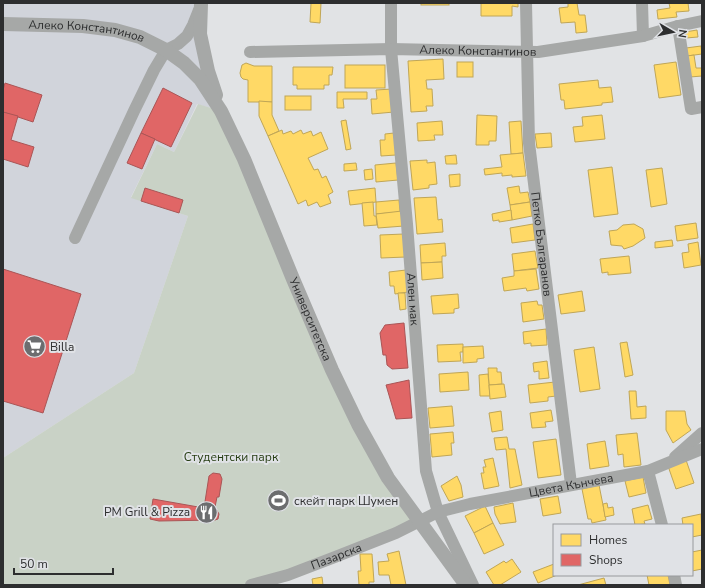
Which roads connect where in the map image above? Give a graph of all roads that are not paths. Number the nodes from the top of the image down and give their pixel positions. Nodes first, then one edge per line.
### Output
1 (391, 3) edge
2 (526, 3) edge
3 (642, 3) edge
4 (201, 4) edge
5 (702, 21) edge
6 (3, 24) edge
7 (678, 26) junction
8 (643, 36) junction
9 (391, 49) junction
10 (166, 50) junction
11 (526, 51) junction
12 (250, 52) dead end
13 (702, 107) edge
14 (221, 111) junction
15 (75, 238) dead end
16 (702, 432) edge
17 (702, 449) edge
18 (670, 462) junction
19 (648, 471) junction
20 (571, 484) junction
21 (438, 512) junction
22 (419, 522) junction
23 (662, 524) edge
24 (251, 585) edge
25 (466, 585) edge
26 (473, 585) edge

1 - 9 street, Ален мак
2 - 11 street, Петко Българанов
3 - 8 street
4 - 10 street
4 - 14 street
5 - 7 street, Алеко Константинов
6 - 10 street, Алеко Константинов
7 - 8 street, Алеко Константинов
7 - 13 street
8 - 11 street, Алеко Константинов
9 - 11 street, Алеко Константинов
9 - 12 street, Алеко Константинов
9 - 21 street, Ален мак
10 - 14 street, Университетска
10 - 15 street
11 - 20 street, Петко Българанов
14 - 22 street, Университетска
16 - 18 street
17 - 18 street, Цвета Кънчева
18 - 19 street, Цвета Кънчева
19 - 20 street, Цвета Кънчева
19 - 23 street
20 - 21 street, Цвета Кънчева
21 - 22 street, Цвета Кънчева
21 - 26 street, Ален мак
22 - 24 street, Пазарска
22 - 25 street, Университетска

